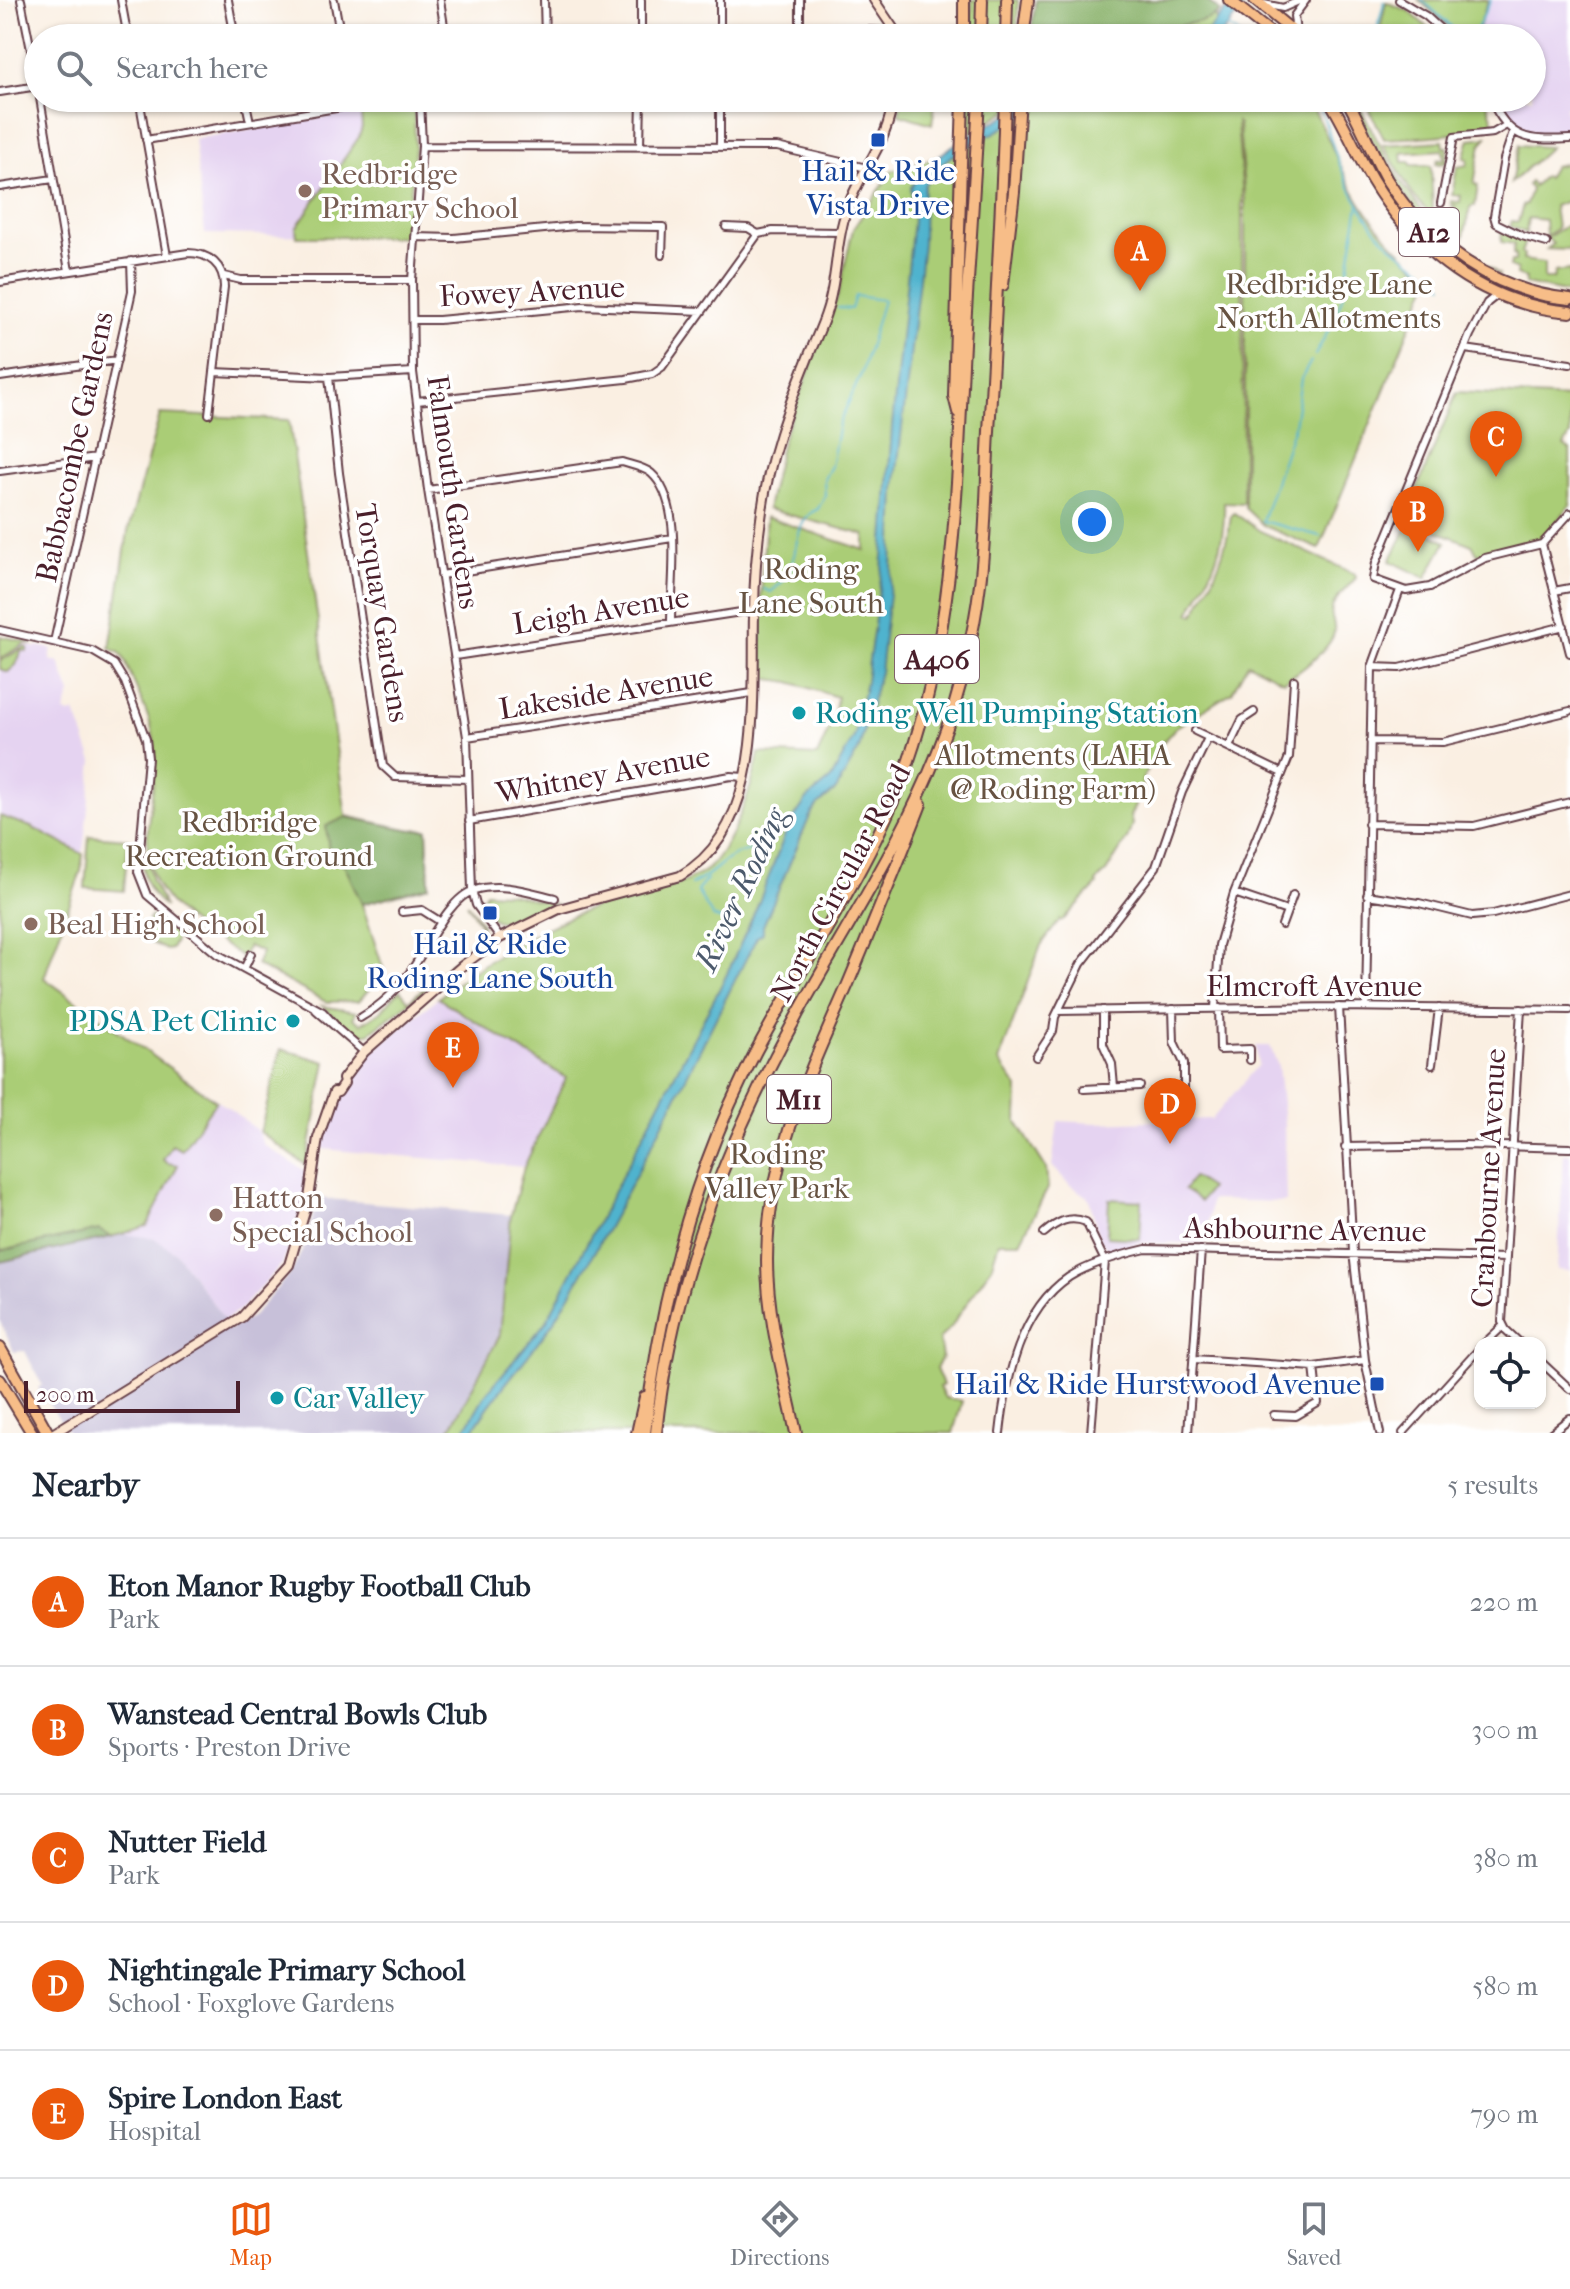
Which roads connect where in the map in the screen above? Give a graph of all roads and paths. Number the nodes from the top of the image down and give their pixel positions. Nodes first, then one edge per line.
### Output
1 (21, 0) edge
2 (121, 0) edge
3 (228, 0) edge
4 (334, 0) edge
5 (440, 0) edge
6 (544, 0) edge
7 (641, 0) edge
8 (720, 0) edge
9 (800, 0) edge
10 (874, 0) edge
11 (964, 0) edge
12 (982, 0) edge
13 (1007, 0) edge
14 (1026, 0) edge
15 (1229, 0) edge
16 (1303, 0) edge
17 (1399, 0) edge
18 (1256, 1) edge
19 (26, 24) edge
20 (125, 24) edge
21 (232, 24) edge
22 (338, 24) edge
23 (444, 24) edge
24 (545, 24) edge
25 (641, 24) edge
26 (720, 24) edge
27 (800, 24) edge
28 (890, 24) edge
29 (964, 24) edge
30 (981, 24) edge
31 (1006, 24) edge
32 (1023, 24) edge
33 (1260, 24) edge
34 (1284, 24) edge
35 (1296, 24) edge
36 (1435, 24) edge
37 (24, 88) edge
38 (0, 92) edge
39 (42, 112) edge
40 (141, 112) edge
41 (248, 112) edge
42 (299, 112) edge
43 (421, 112) edge
44 (641, 112) edge
45 (720, 112) edge
46 (891, 112) edge
47 (963, 112) edge
48 (978, 112) edge
49 (1004, 112) edge
50 (1020, 112) edge
51 (1335, 112) edge
52 (1353, 112) edge
53 (1498, 112) edge
54 (250, 122) junction
55 (1505, 126) junction
56 (1513, 132) junction
57 (1570, 139) edge
58 (146, 140) junction
59 (422, 146) junction
60 (640, 146) junction
61 (720, 146) junction
62 (867, 168) junction
63 (53, 179) junction
64 (0, 187) edge
65 (1441, 203) dead end
66 (726, 227) dead end
67 (841, 232) junction
68 (758, 234) junction
69 (415, 237) junction
70 (1547, 243) dead end
71 (662, 255) dead end
72 (167, 256) junction
73 (131, 261) junction
74 (69, 271) junction
75 (224, 276) junction
76 (412, 280) junction
77 (0, 282) edge
78 (1497, 295) junction
79 (1570, 299) edge
80 (702, 311) junction
81 (1570, 312) edge
82 (413, 320) junction
83 (994, 346) junction
84 (1465, 349) junction
85 (117, 360) junction
86 (1570, 364) edge
87 (214, 372) junction
88 (413, 372) junction
89 (0, 377) edge
90 (329, 377) junction
91 (417, 401) junction
92 (209, 414) dead end
93 (961, 426) junction
94 (96, 458) junction
95 (0, 471) edge
96 (428, 490) junction
97 (1570, 513) edge
98 (672, 538) junction
99 (1542, 544) junction
100 (441, 575) junction
101 (1570, 588) edge
102 (1400, 590) junction
103 (1554, 591) junction
104 (754, 610) junction
105 (671, 622) junction
106 (1564, 626) junction
107 (0, 630) edge
108 (54, 642) junction
109 (1570, 653) edge
110 (455, 656) junction
111 (1372, 667) junction
112 (1294, 680) dead end
113 (752, 693) junction
114 (1570, 711) edge
115 (1254, 712) dead end
116 (1195, 731) dead end
117 (467, 737) junction
118 (1208, 738) junction
119 (942, 741) junction
120 (1370, 741) junction
121 (1229, 747) junction
122 (1282, 773) junction
123 (744, 777) junction
124 (468, 779) junction
125 (1570, 802) edge
126 (469, 821) junction
127 (1368, 824) junction
128 (472, 890) junction
129 (1234, 893) junction
130 (1570, 894) edge
131 (1293, 895) dead end
132 (1367, 895) junction
133 (555, 898) dead end
134 (1287, 911) junction
135 (402, 912) dead end
136 (441, 922) junction
137 (1282, 925) dead end
138 (500, 938) junction
139 (251, 954) dead end
140 (244, 969) junction
141 (1339, 1007) junction
142 (1366, 1007) junction
143 (1217, 1008) junction
144 (1439, 1008) junction
145 (1173, 1009) junction
146 (1521, 1009) junction
147 (1103, 1010) junction
148 (1570, 1010) edge
149 (1058, 1011) junction
150 (360, 1018) dead end
151 (364, 1052) junction
152 (1036, 1057) dead end
153 (1250, 1060) dead end
154 (1432, 1065) dead end
155 (1140, 1086) dead end
156 (1114, 1087) junction
157 (1084, 1089) dead end
158 (1184, 1117) dead end
159 (1514, 1146) junction
160 (1345, 1147) junction
161 (1570, 1148) edge
162 (1044, 1233) dead end
163 (1201, 1250) junction
164 (1353, 1252) junction
165 (1506, 1258) junction
166 (1105, 1261) junction
167 (1503, 1326) junction
168 (1491, 1337) edge
169 (1514, 1337) edge
170 (0, 1348) edge
171 (1474, 1355) edge
172 (1194, 1359) junction
173 (1365, 1360) junction
174 (1314, 1367) junction
175 (1546, 1367) edge
176 (652, 1377) junction
177 (0, 1380) edge
178 (1570, 1389) edge
179 (1274, 1415) dead end
180 (1570, 1418) edge
181 (32, 1433) edge
182 (51, 1433) edge
183 (637, 1433) edge
184 (645, 1433) edge
185 (656, 1433) edge
186 (796, 1433) edge
187 (1000, 1433) edge
188 (1091, 1433) edge
189 (1188, 1433) edge
190 (1380, 1433) edge
191 (1403, 1433) edge
192 (1551, 1433) edge

1 - 19 street
2 - 20 street
3 - 21 street
4 - 22 street
5 - 23 street
6 - 24 street
7 - 25 street
8 - 26 street
9 - 27 street
10 - 28 street
11 - 29 highway
12 - 30 highway
13 - 31 highway
14 - 32 highway
15 - 33 highway
16 - 18 street
16 - 35 street
17 - 36 street
18 - 34 highway
37 - 38 street
39 - 63 street
40 - 58 street
41 - 54 street
42 - 54 street
43 - 59 street, Falmouth Gardens
44 - 60 street
45 - 61 street
46 - 62 street
47 - 93 highway, A406
48 - 93 highway, North Circular Road / A406
49 - 83 highway, North Circular Road / A406
50 - 83 highway, A406
51 - 78 highway, A12
52 - 79 highway, A12
53 - 55 street
54 - 58 street
55 - 56 street
55 - 65 street
56 - 57 street
56 - 70 street
58 - 72 street
59 - 60 street
59 - 69 street, Falmouth Gardens
60 - 61 street
61 - 62 street
62 - 67 street
63 - 64 street
63 - 74 street
66 - 68 street
67 - 68 street
67 - 104 street
68 - 80 street
69 - 71 street
69 - 76 street, Falmouth Gardens
72 - 73 street
72 - 75 street
73 - 74 street
73 - 85 street, Babbacombe Gardens
74 - 77 street
75 - 76 street
75 - 87 street
76 - 82 street, Falmouth Gardens
78 - 81 highway, A12
78 - 84 street
80 - 82 street, Fowey Avenue
80 - 91 street
82 - 88 street, Falmouth Gardens
83 - 119 highway, North Circular Road / A406
84 - 86 street
84 - 102 street
85 - 89 street
85 - 94 street, Babbacombe Gardens
87 - 90 street
87 - 92 street
88 - 90 street
88 - 91 street, Falmouth Gardens
90 - 124 street, Torquay Gardens
91 - 96 street, Falmouth Gardens
93 - 176 highway, North Circular Road / A406
94 - 95 street
94 - 108 street, Babbacombe Gardens
96 - 98 street
96 - 100 street, Falmouth Gardens
97 - 99 street
98 - 100 street
98 - 105 street
99 - 102 street
99 - 103 street
100 - 110 street, Falmouth Gardens
101 - 103 street
102 - 111 street
103 - 106 street
104 - 105 street, Leigh Avenue
104 - 113 street
105 - 110 street, Leigh Avenue
106 - 109 street
106 - 111 street
107 - 108 street
108 - 140 street
110 - 117 street, Falmouth Gardens
111 - 120 street
112 - 122 street
113 - 117 street, Lakeside Avenue
113 - 123 street
114 - 120 street
115 - 121 street
116 - 118 street
117 - 124 street, Falmouth Gardens
118 - 121 street
118 - 149 street
119 - 185 highway, North Circular Road / A406
119 - 186 highway, M11
120 - 127 street
121 - 122 street
122 - 129 street
123 - 126 street, Whitney Avenue
123 - 138 street
124 - 126 street, Falmouth Gardens
125 - 127 street
126 - 128 street, Falmouth Gardens
127 - 132 street
128 - 133 street
128 - 136 street
128 - 138 street
129 - 134 street
129 - 143 street
130 - 132 street
131 - 134 street
132 - 142 street
134 - 137 street
135 - 136 street
136 - 150 street
138 - 151 street
139 - 140 street
140 - 151 street
141 - 142 street, Elmcroft Avenue
141 - 143 street, Elmcroft Avenue
141 - 160 street
142 - 144 street, Elmcroft Avenue
143 - 145 street, Elmcroft Avenue
143 - 153 street
144 - 146 street, Elmcroft Avenue
144 - 154 street
145 - 147 street, Elmcroft Avenue
145 - 158 street
146 - 148 street, Elmcroft Avenue
146 - 159 street, Cranbourne Avenue
147 - 149 street, Elmcroft Avenue
147 - 156 street
149 - 152 street
151 - 182 street
155 - 156 street
156 - 157 street
159 - 160 street
159 - 161 street
159 - 165 street, Cranbourne Avenue
160 - 164 street
162 - 166 street
163 - 164 street, Ashbourne Avenue
163 - 166 street, Ashbourne Avenue
163 - 172 street
164 - 165 street, Ashbourne Avenue
164 - 173 street
165 - 167 street, Cranbourne Avenue
166 - 187 street, Ashbourne Avenue
166 - 188 street
167 - 168 street
167 - 169 street, Cranbourne Avenue
170 - 182 highway
171 - 191 street
172 - 174 street
172 - 189 street
173 - 174 street
173 - 190 street
174 - 179 street
175 - 178 street
176 - 183 highway
176 - 184 highway, North Circular Road / A406
177 - 181 highway
180 - 192 street

